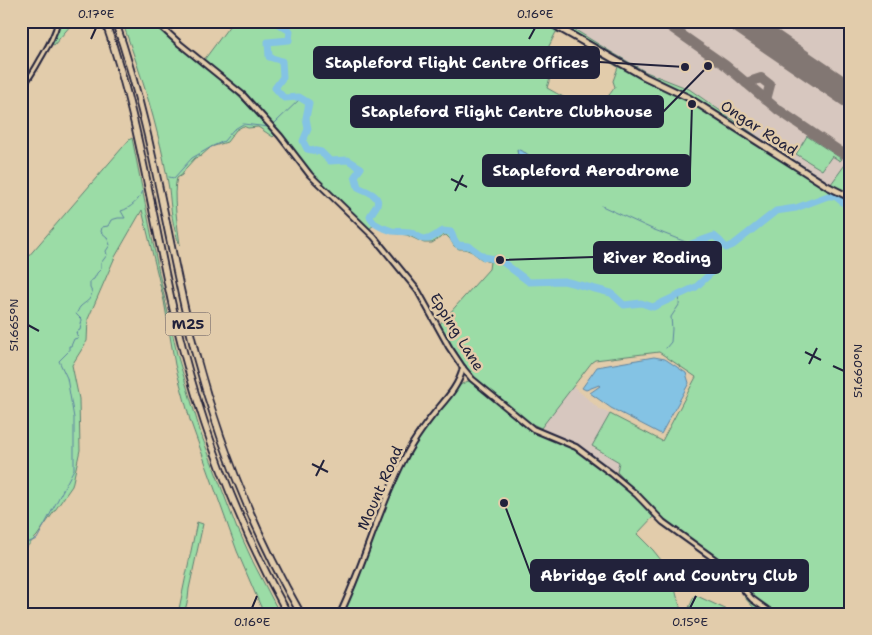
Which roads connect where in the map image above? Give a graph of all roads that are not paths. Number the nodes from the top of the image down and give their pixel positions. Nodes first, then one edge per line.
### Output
1 (58, 21) edge
2 (105, 21) edge
3 (115, 21) edge
4 (156, 21) edge
5 (548, 21) edge
6 (21, 89) edge
7 (851, 198) edge
8 (463, 368) junction
9 (472, 379) junction
10 (459, 381) junction
11 (288, 614) edge
12 (302, 614) edge
13 (340, 614) edge
14 (773, 614) edge

1 - 6 street
2 - 11 highway, M25
3 - 12 highway, M25
4 - 8 street, Epping Lane
5 - 7 main road, Ongar Road
8 - 9 street, Epping Lane
8 - 10 street, Mount Road
9 - 10 street
9 - 14 street, Epping Lane
10 - 13 street, Mount Road

